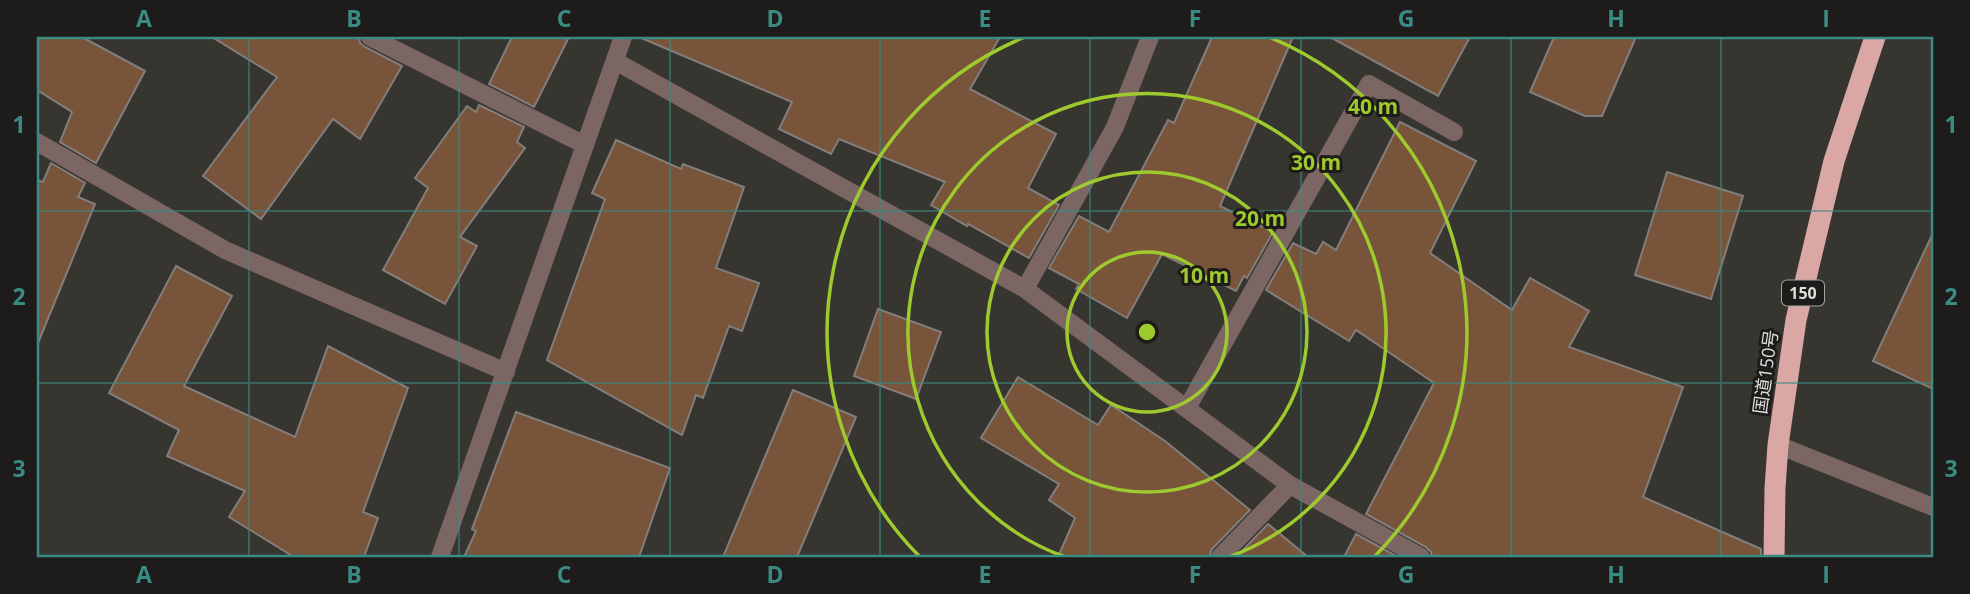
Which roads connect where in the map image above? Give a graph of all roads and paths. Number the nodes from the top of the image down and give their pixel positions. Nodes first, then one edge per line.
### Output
1 (370, 37) edge
2 (623, 37) edge
3 (1150, 37) edge
4 (1871, 40) edge
5 (615, 61) junction
6 (1454, 132) dead end
7 (37, 142) edge
8 (585, 145) junction
9 (1025, 289) junction
10 (506, 372) junction
11 (1187, 408) junction
12 (1778, 445) junction
13 (1290, 485) junction
14 (1933, 507) edge
15 (440, 557) edge
16 (1220, 557) edge
17 (1421, 557) edge
18 (1774, 557) edge

1 - 8 street
2 - 5 street
3 - 9 street
4 - 12 highway, 国道150号 / 150
5 - 8 street
5 - 9 street
6 - 11 street
7 - 10 street
8 - 10 street
9 - 11 street
10 - 15 street
11 - 13 street
12 - 14 street
12 - 18 highway, 国道150号 / 150
13 - 16 street
13 - 17 street

